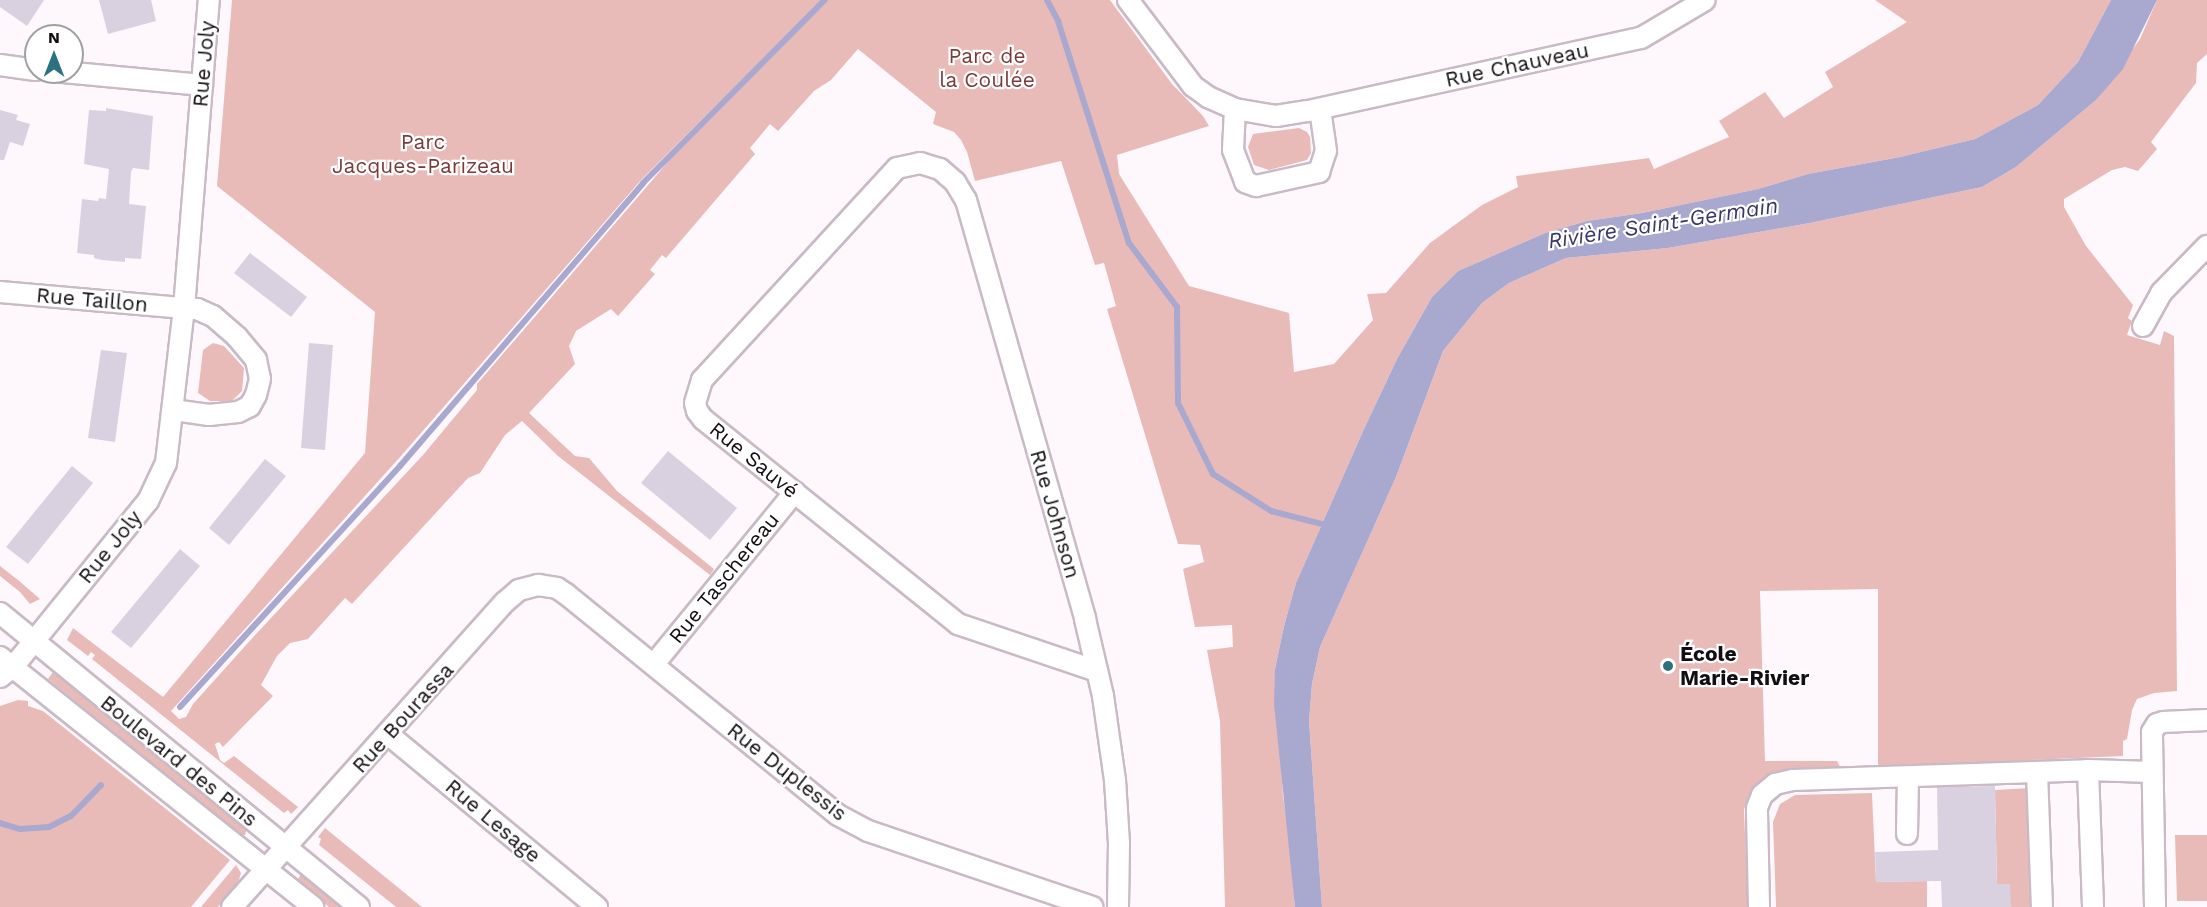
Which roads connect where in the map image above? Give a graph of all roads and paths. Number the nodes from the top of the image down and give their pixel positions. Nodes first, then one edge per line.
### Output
1 (209, 0) edge
2 (1128, 0) edge
3 (1705, 0) edge
4 (0, 65) edge
5 (24, 68) edge
6 (84, 74) edge
7 (202, 85) junction
8 (1235, 109) junction
9 (1320, 109) junction
10 (908, 164) joint
11 (2207, 246) edge
12 (0, 292) edge
13 (184, 308) junction
14 (2143, 326) dead end
15 (174, 410) junction
16 (795, 492) junction
17 (549, 586) joint
18 (0, 613) edge
19 (33, 641) junction
20 (654, 664) junction
21 (4, 667) edge
22 (1097, 671) junction
23 (2207, 720) edge
24 (389, 735) junction
25 (2088, 770) junction
26 (2152, 771) junction
27 (2037, 772) junction
28 (1908, 777) junction
29 (1907, 834) dead end
30 (286, 848) junction
31 (266, 868) junction
32 (232, 907) edge
33 (313, 907) edge
34 (359, 907) edge
35 (597, 907) edge
36 (1093, 907) edge
37 (1118, 907) edge
38 (1759, 907) edge
39 (2042, 907) edge
40 (2093, 907) edge
41 (2155, 907) edge

1 - 7 street, Rue Joly
2 - 8 street, Rue Chauveau
3 - 9 street, Rue Chauveau
4 - 5 street
6 - 7 street
7 - 13 street, Rue Joly
8 - 9 street, Rue Chauveau
8 - 9 street
10 - 16 street, Rue Sauvé
10 - 22 street, Rue Johnson
11 - 14 street
12 - 13 street, Rue Taillon
13 - 15 street, Rue Joly
13 - 15 street
15 - 19 street, Rue Joly
16 - 20 street, Rue Taschereau
16 - 22 street, Rue Sauvé
17 - 20 street, Rue Duplessis
17 - 24 street, Rue Bourassa
18 - 19 street, Boulevard des Pins
19 - 21 street, Rue Joly
19 - 30 street, Boulevard des Pins
20 - 36 street, Rue Duplessis
21 - 31 street, Boulevard des Pins
22 - 37 street, Rue Johnson
23 - 26 street
24 - 30 street, Rue Bourassa
24 - 35 street, Rue Lesage
25 - 26 street
25 - 27 street
25 - 40 street
26 - 41 street
27 - 28 street
27 - 39 street
28 - 29 street
28 - 38 street
30 - 31 street, Rue Bourassa
30 - 34 street, Boulevard des Pins
31 - 32 street, Rue Bourassa
31 - 33 street, Boulevard des Pins

